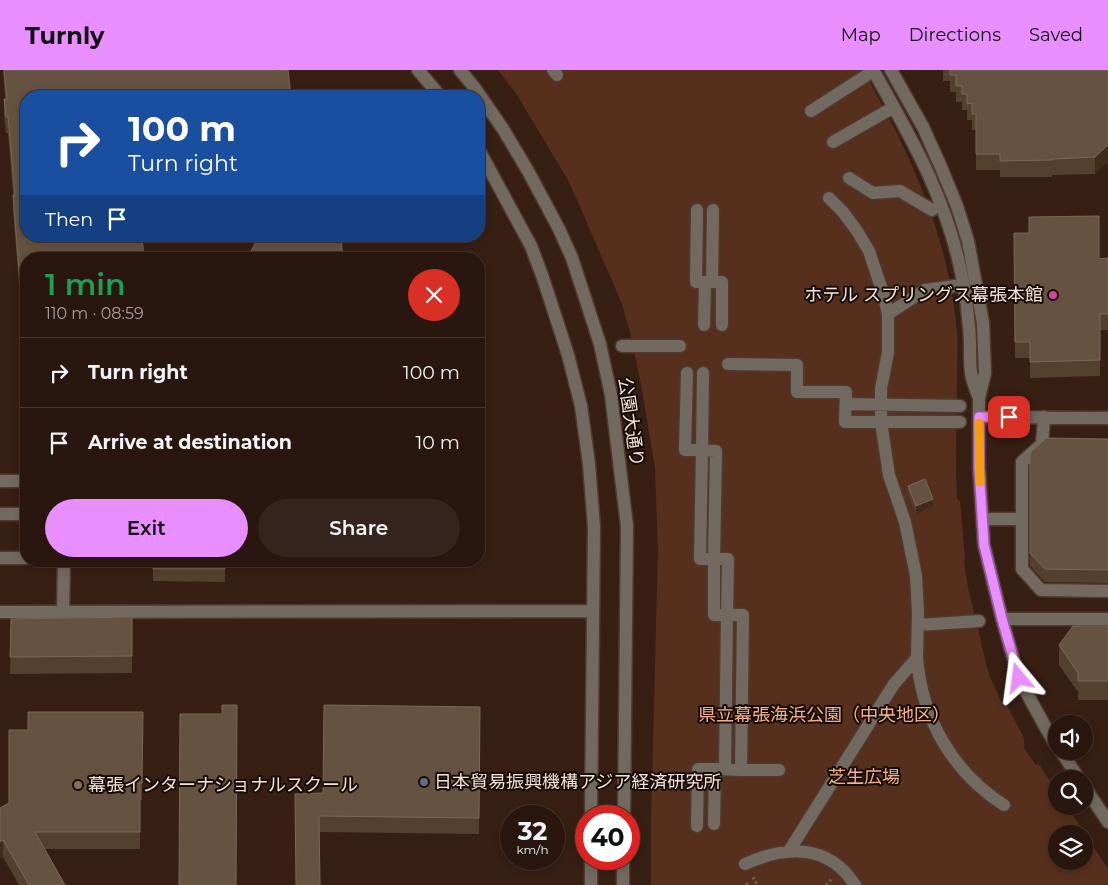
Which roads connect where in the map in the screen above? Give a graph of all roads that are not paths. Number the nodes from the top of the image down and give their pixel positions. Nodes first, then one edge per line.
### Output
1 (418, 70) edge
2 (460, 70) edge
3 (891, 70) edge
4 (870, 73) edge
5 (435, 90) edge
6 (476, 90) edge
7 (485, 103) edge
8 (811, 111) dead end
9 (887, 111) dead end
10 (833, 142) dead end
11 (485, 161) edge
12 (849, 178) dead end
13 (829, 198) dead end
14 (697, 210) dead end
15 (713, 210) dead end
16 (932, 210) dead end
17 (696, 240) junction
18 (712, 240) junction
19 (708, 282) junction
20 (954, 286) dead end
21 (888, 314) junction
22 (704, 325) dead end
23 (722, 325) dead end
24 (622, 346) dead end
25 (680, 346) dead end
26 (728, 364) dead end
27 (686, 373) dead end
28 (703, 374) dead end
29 (978, 398) junction
30 (686, 400) junction
31 (702, 401) junction
32 (846, 404) junction
33 (880, 404) junction
34 (960, 406) dead end
35 (979, 417) junction
36 (1044, 417) junction
37 (1108, 418) edge
38 (881, 422) junction
39 (960, 422) dead end
40 (702, 450) junction
41 (20, 480) edge
42 (0, 481) edge
43 (701, 507) junction
44 (715, 507) junction
45 (0, 514) edge
46 (20, 514) edge
47 (1022, 518) junction
48 (982, 519) junction
49 (0, 558) edge
50 (20, 558) edge
51 (714, 559) junction
52 (64, 567) edge
53 (1108, 591) edge
54 (63, 611) junction
55 (592, 611) junction
56 (0, 612) edge
57 (727, 614) junction
58 (1002, 619) junction
59 (1108, 619) edge
60 (979, 621) dead end
61 (918, 625) junction
62 (917, 658) junction
63 (726, 662) junction
64 (742, 662) junction
65 (726, 696) junction
66 (742, 696) junction
67 (1048, 733) edge
68 (720, 769) junction
69 (741, 770) junction
70 (780, 770) dead end
71 (1093, 800) edge
72 (591, 805) edge
73 (624, 805) edge
74 (1004, 805) dead end
75 (1108, 822) edge
76 (714, 824) dead end
77 (697, 826) dead end
78 (789, 851) junction
79 (745, 864) dead end
80 (591, 870) edge
81 (623, 870) edge
82 (591, 885) edge
83 (623, 885) edge
84 (855, 885) edge

1 - 5 street
2 - 6 street, 公園大通り
3 - 29 street
4 - 8 street
4 - 29 street
7 - 73 street, 公園大通り
9 - 10 street
11 - 55 street
12 - 16 street
13 - 21 street
14 - 17 street
15 - 18 street
17 - 18 street
17 - 19 street
18 - 19 street
19 - 22 street
19 - 23 street
20 - 21 street
21 - 33 street
24 - 25 street
26 - 32 street
27 - 30 street
28 - 31 street
29 - 35 street
30 - 31 street
30 - 40 street
31 - 40 street
32 - 33 street
32 - 38 street
33 - 34 street
33 - 38 street
35 - 36 street
35 - 48 street
36 - 37 street
36 - 47 street
38 - 39 street
38 - 61 street
40 - 43 street
40 - 44 street
41 - 42 street
43 - 44 street
43 - 51 street
44 - 51 street
45 - 46 street
47 - 48 street
47 - 53 street
48 - 58 street
49 - 50 street
51 - 57 street
52 - 54 street
54 - 55 street
54 - 56 street
55 - 72 street
57 - 63 street
57 - 64 street
58 - 59 street
58 - 67 street
60 - 61 street
61 - 62 street
62 - 74 street
62 - 78 street
63 - 64 street
63 - 65 street
64 - 66 street
65 - 66 street
65 - 68 street
66 - 69 street
68 - 69 street
68 - 76 street
68 - 77 street
69 - 70 street
71 - 75 street
78 - 79 street
78 - 84 street
80 - 82 street
81 - 83 street

